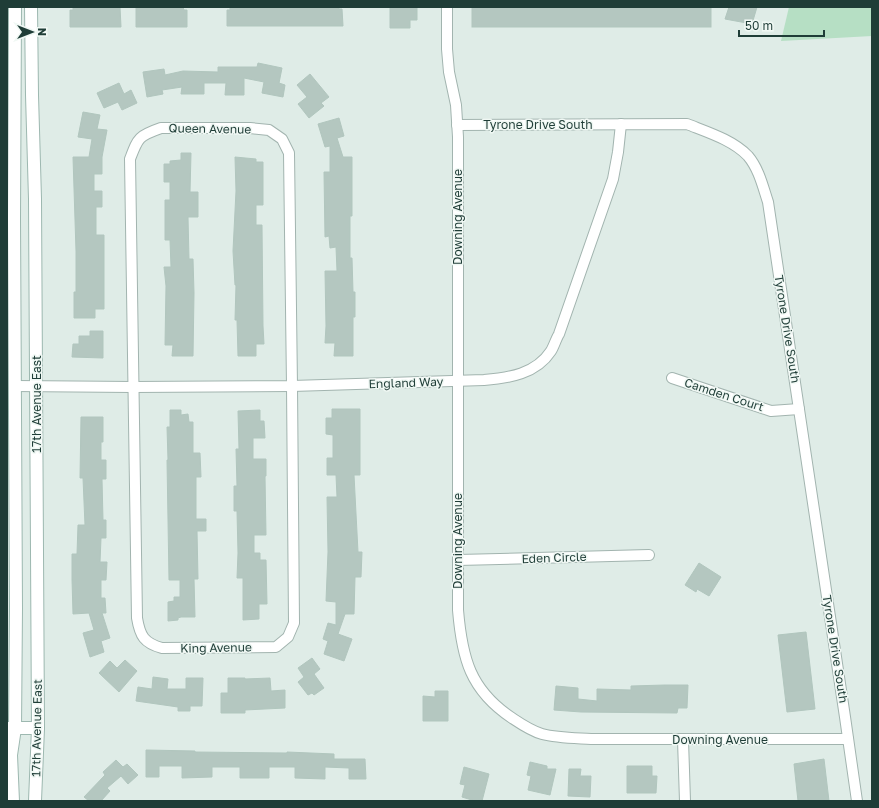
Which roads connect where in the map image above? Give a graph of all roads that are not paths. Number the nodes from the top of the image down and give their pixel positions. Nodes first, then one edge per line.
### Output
1 (15, 7) edge
2 (31, 7) edge
3 (447, 7) edge
4 (621, 124) junction
5 (457, 125) junction
6 (672, 378) dead end
7 (458, 381) junction
8 (15, 386) junction
9 (37, 386) junction
10 (292, 386) junction
11 (133, 388) junction
12 (799, 409) junction
13 (649, 555) dead end
14 (458, 560) junction
15 (11, 728) edge
16 (38, 728) junction
17 (848, 739) junction
18 (683, 740) junction
19 (13, 801) edge
20 (35, 801) edge
21 (685, 801) edge
22 (857, 801) edge

1 - 8 street, 17th Avenue East
2 - 9 street, 17th Avenue East
3 - 5 street, Downing Avenue
4 - 5 street, Tyrone Drive South
4 - 7 street, England Way
4 - 12 street, Tyrone Drive South
5 - 7 street, Downing Avenue
6 - 12 street, Camden Court
7 - 10 street, England Way
7 - 14 street, Downing Avenue
8 - 9 street, England Way
8 - 15 street, 17th Avenue East
9 - 11 street, England Way
9 - 16 street, 17th Avenue East
10 - 11 street, England Way
10 - 11 street, Queen Avenue
10 - 11 street, King Avenue
12 - 17 street, Tyrone Drive South
13 - 14 street, Eden Circle
14 - 18 street, Downing Avenue
15 - 16 street
15 - 19 street, 17th Avenue East
16 - 20 street, 17th Avenue East
17 - 18 street, Downing Avenue
17 - 22 street, Tyrone Drive South
18 - 21 street

